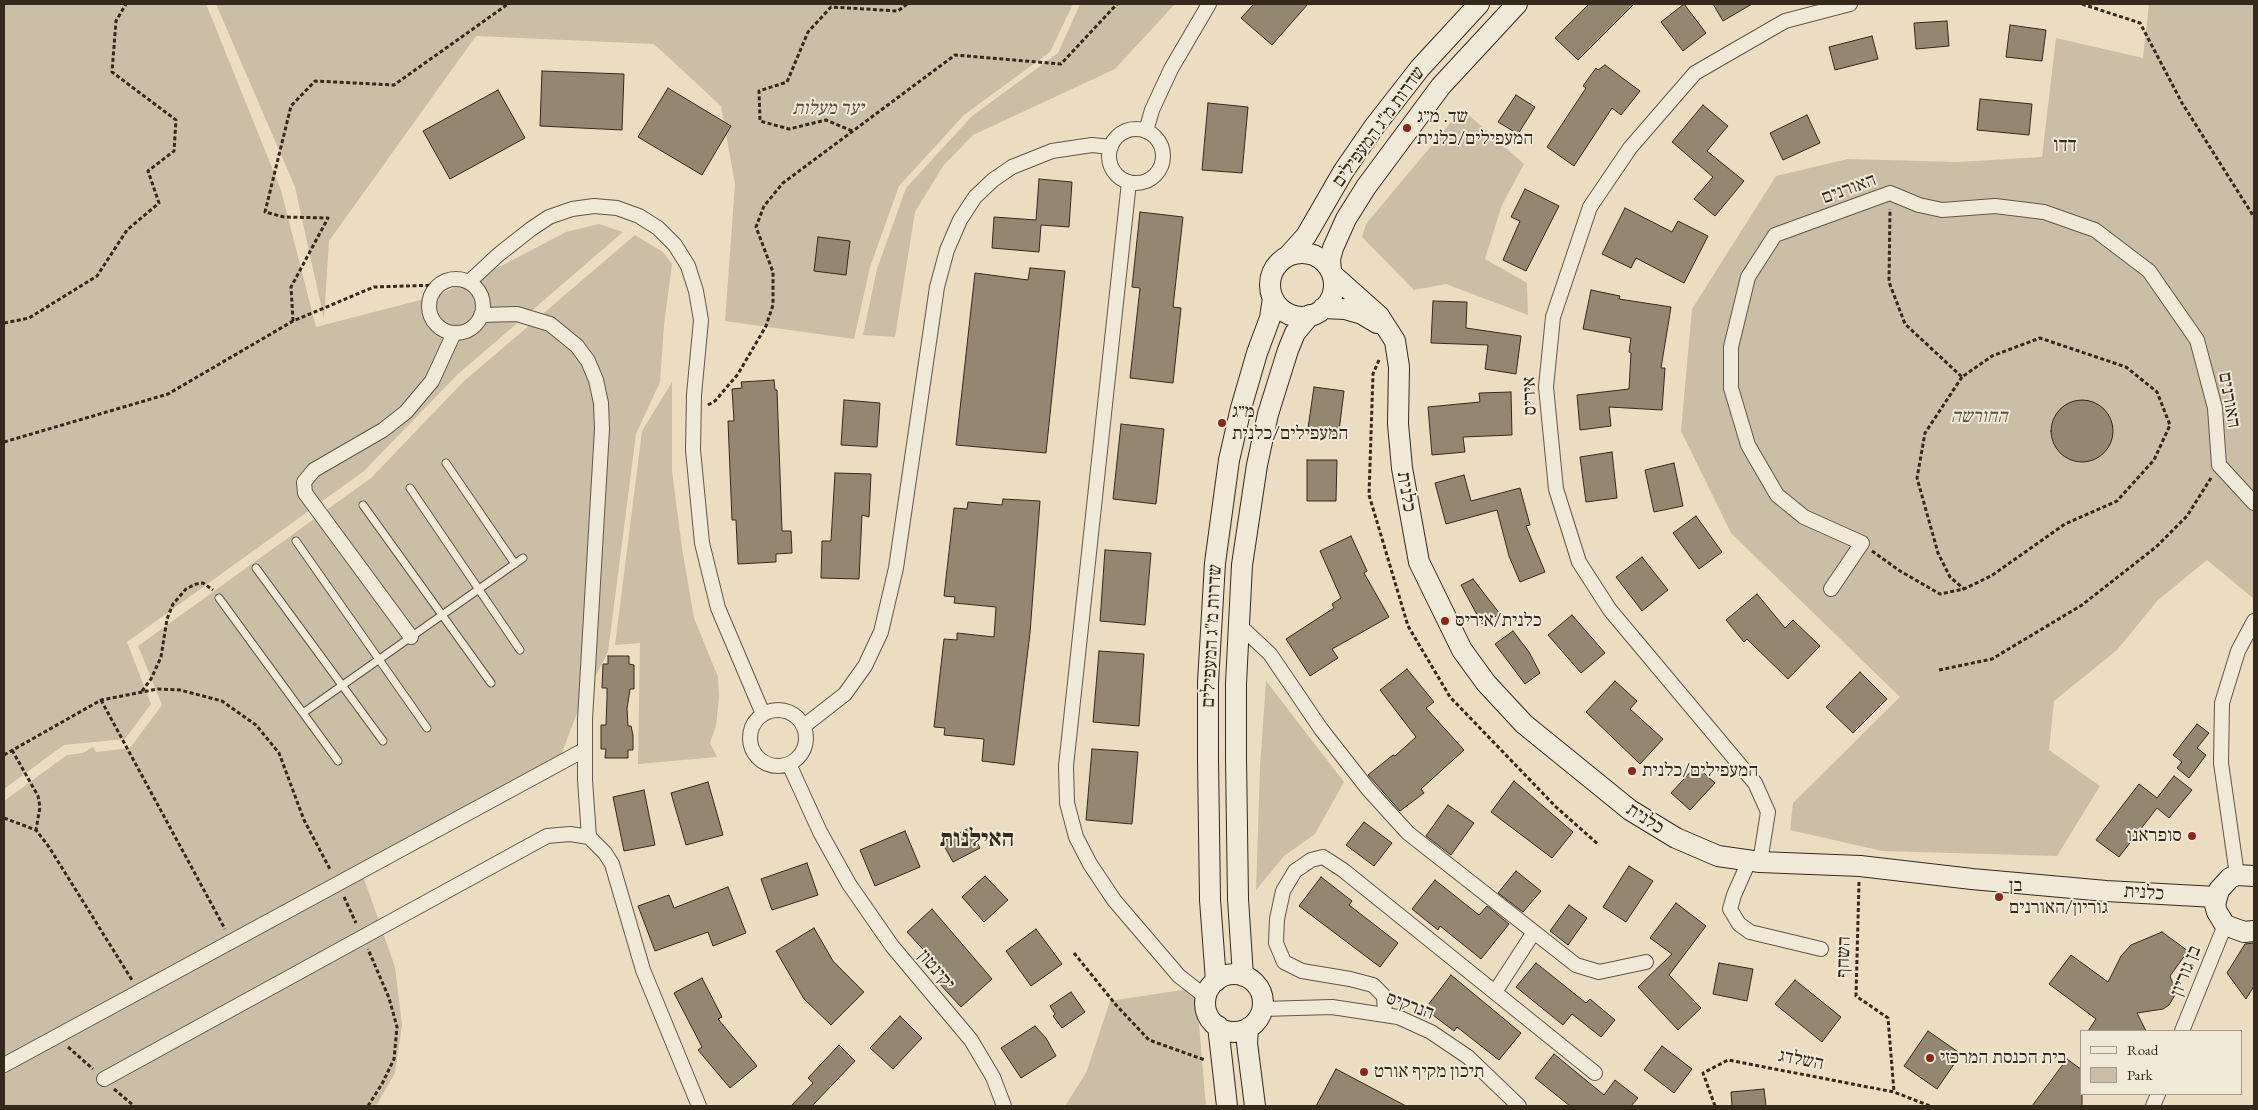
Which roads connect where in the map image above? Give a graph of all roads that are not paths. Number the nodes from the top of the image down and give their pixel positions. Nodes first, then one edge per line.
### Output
1 (1209, 4) edge
2 (1479, 4) edge
3 (1517, 4) edge
4 (1850, 4) edge
5 (1146, 131) junction
6 (1111, 147) junction
7 (1129, 182) junction
8 (1288, 256) junction
9 (1332, 273) junction
10 (469, 282) junction
11 (1273, 298) junction
12 (1317, 312) junction
13 (481, 315) junction
14 (1389, 331) junction
15 (454, 333) junction
16 (446, 462) dead end
17 (410, 488) dead end
18 (2254, 503) edge
19 (363, 505) dead end
20 (296, 541) dead end
21 (523, 558) dead end
22 (515, 564) junction
23 (256, 568) dead end
24 (479, 589) junction
25 (1831, 589) dead end
26 (219, 598) road end
27 (442, 615) junction
28 (2254, 621) edge
29 (1238, 624) junction
30 (411, 637) junction
31 (520, 650) dead end
32 (379, 659) junction
33 (491, 683) dead end
34 (342, 685) junction
35 (303, 713) junction
36 (763, 714) junction
37 (804, 726) junction
38 (427, 728) dead end
39 (383, 741) dead end
40 (584, 750) junction
41 (338, 762) dead end
42 (790, 764) junction
43 (589, 837) junction
44 (1755, 861) junction
45 (2246, 875) edge
46 (2216, 897) junction
47 (2225, 925) junction
48 (2254, 930) edge
49 (1534, 932) junction
50 (1821, 949) dead end
51 (1646, 962) dead end
52 (1243, 976) junction
53 (1211, 989) junction
54 (1495, 992) junction
55 (1262, 1009) junction
56 (1385, 1015) junction
57 (1218, 1026) junction
58 (1248, 1028) junction
59 (2182, 1030) edge
60 (4, 1065) edge
61 (1595, 1072) dead end
62 (104, 1080) dead end
63 (699, 1106) edge
64 (1004, 1106) edge
65 (1227, 1106) edge
66 (1255, 1106) edge
67 (1519, 1106) edge

1 - 5 street
2 - 8 main road, שדרות מ"ג המעפילים
3 - 9 main road, שדרות מ"ג המעפילים
4 - 44 street, איריס
5 - 6 street
5 - 7 street
6 - 7 street
6 - 37 street
7 - 53 street
8 - 9 main road
8 - 11 main road
9 - 12 main road
9 - 14 main road, כלנית
10 - 13 street
10 - 15 street
10 - 36 street
11 - 12 main road
11 - 53 main road, שדרות מ"ג המעפילים
12 - 14 main road
12 - 29 main road, שדרות מ"ג המעפילים
13 - 15 street
13 - 40 street
14 - 44 main road, כלנית
15 - 30 street
16 - 22 lane
17 - 24 lane
18 - 25 street, האורנים
19 - 27 lane
20 - 32 lane
21 - 22 lane
22 - 24 lane
23 - 34 lane
24 - 27 lane
24 - 31 lane
26 - 35 lane
27 - 30 lane
27 - 33 lane
28 - 45 street
29 - 49 street
29 - 52 main road, שדרות מ"ג המעפילים
30 - 32 lane
32 - 34 lane
32 - 38 lane
34 - 35 lane
34 - 39 lane
35 - 41 lane
36 - 37 street
36 - 42 street
37 - 42 street
40 - 43 street
40 - 60 street
42 - 64 street, יקינטון
43 - 62 street
43 - 63 street
44 - 46 main road, כלנית
44 - 50 street, איריס
45 - 46 main road
46 - 47 main road
47 - 48 main road
47 - 59 street, בן גוריון
49 - 51 street
49 - 54 street
52 - 53 main road
52 - 55 main road
53 - 57 main road
54 - 56 street
54 - 61 street
55 - 56 street, הנרקיס
55 - 58 main road
56 - 67 street, הנרקיס
57 - 58 main road
57 - 65 main road
58 - 66 main road

